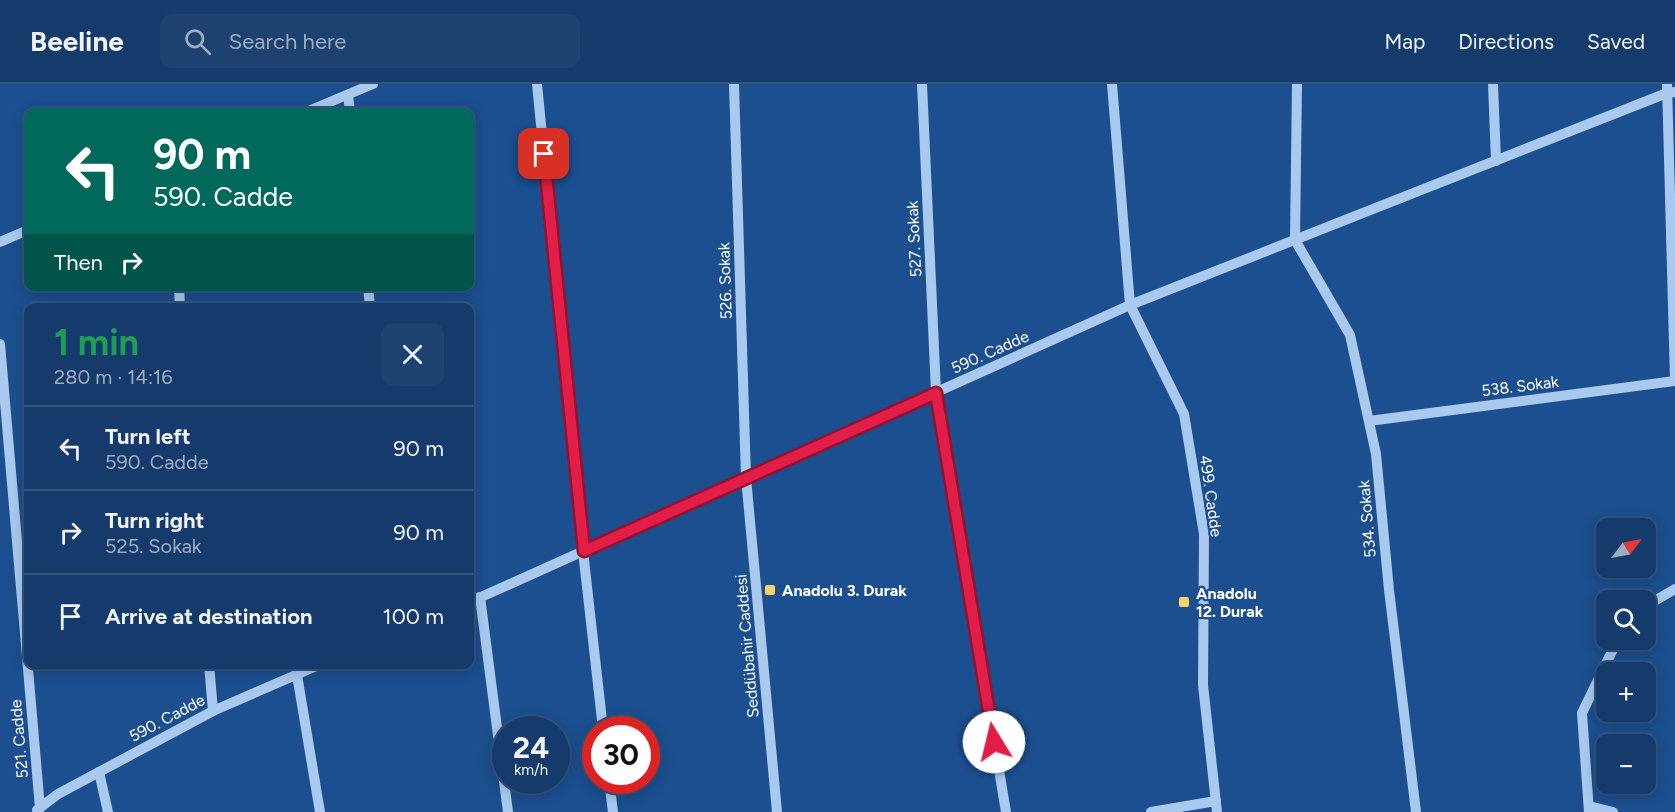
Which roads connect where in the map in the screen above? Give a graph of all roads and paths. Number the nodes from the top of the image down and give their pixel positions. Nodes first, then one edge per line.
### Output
1 (373, 84) edge
2 (537, 84) edge
3 (734, 84) edge
4 (922, 84) edge
5 (1112, 84) edge
6 (1298, 84) edge
7 (1493, 84) edge
8 (1670, 90) edge
9 (348, 95) junction
10 (316, 108) edge
11 (350, 108) edge
12 (1496, 161) junction
13 (24, 232) edge
14 (1295, 240) junction
15 (0, 242) edge
16 (1130, 305) junction
17 (0, 344) edge
18 (1675, 381) edge
19 (936, 393) junction
20 (1369, 421) junction
21 (746, 478) junction
22 (584, 551) junction
23 (1675, 589) edge
24 (475, 599) edge
25 (1656, 600) edge
26 (24, 638) edge
27 (1613, 650) edge
28 (27, 669) edge
29 (209, 669) edge
30 (310, 669) edge
31 (297, 675) junction
32 (213, 711) junction
33 (602, 716) edge
34 (99, 772) junction
35 (611, 794) edge
36 (1216, 807) edge
37 (1589, 809) edge
38 (38, 810) edge
39 (108, 812) edge
40 (320, 812) edge
41 (508, 812) edge
42 (613, 812) edge
43 (777, 812) edge
44 (1006, 812) edge
45 (1150, 812) edge
46 (1416, 812) edge
47 (1613, 812) edge

1 - 9 street
2 - 22 street
3 - 21 street, 526. Sokak
4 - 19 street, 527. Sokak
5 - 16 street
6 - 14 street
7 - 12 street
8 - 12 street, 590. Cadde
8 - 18 street
9 - 10 street
9 - 11 street
12 - 14 street, 590. Cadde
13 - 15 street
14 - 16 street, 590. Cadde
14 - 20 street, 534. Sokak
16 - 19 street, 590. Cadde
16 - 36 street, 499. Cadde
17 - 26 street, 521. Cadde
18 - 20 street, 538. Sokak
19 - 21 street, 590. Cadde
19 - 44 street, 527. Sokak
20 - 46 street, 534. Sokak
21 - 22 street, 590. Cadde
21 - 43 street, Seddübahir Caddesi
22 - 24 street, 590. Cadde
22 - 33 street
23 - 25 street
24 - 41 street
27 - 37 street
28 - 38 street, 521. Cadde
29 - 32 street
30 - 31 street, 590. Cadde
31 - 32 street, 590. Cadde
31 - 40 street
32 - 34 street, 590. Cadde
34 - 38 street, 590. Cadde
34 - 39 street
35 - 42 street
36 - 45 street
37 - 47 street

